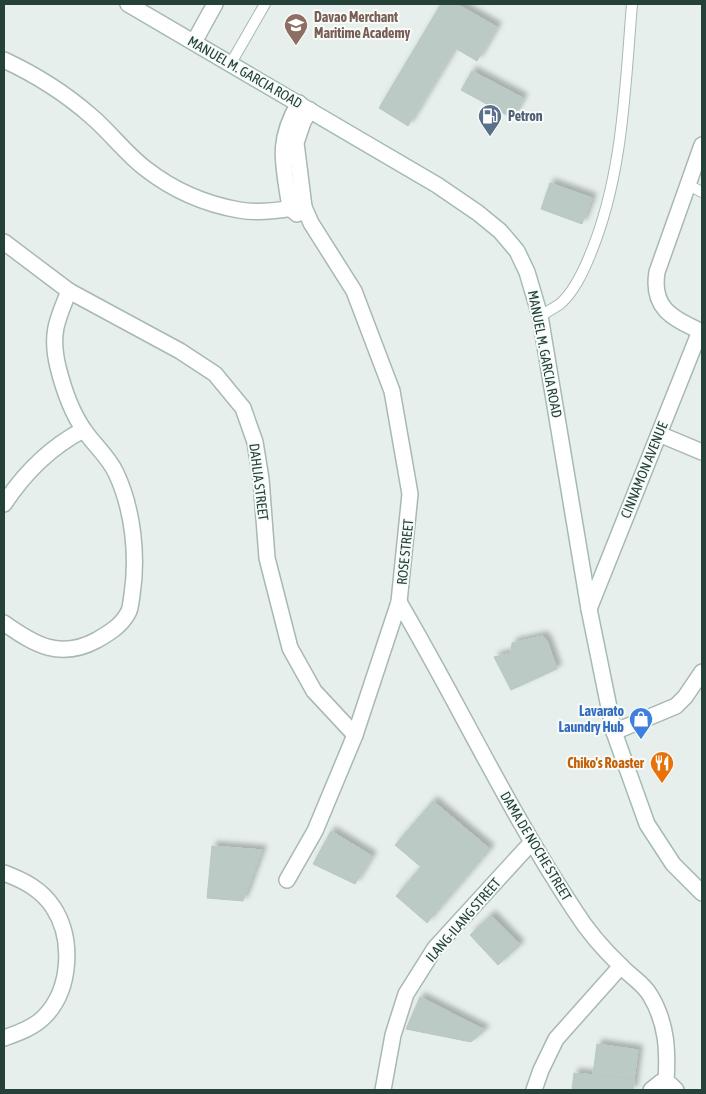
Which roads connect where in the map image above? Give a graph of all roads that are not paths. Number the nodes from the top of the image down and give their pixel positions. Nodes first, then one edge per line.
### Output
1 (128, 4) edge
2 (215, 4) edge
3 (265, 4) edge
4 (632, 4) edge
5 (194, 42) junction
6 (4, 60) edge
7 (231, 63) junction
8 (305, 107) junction
9 (702, 145) edge
10 (688, 185) junction
11 (702, 192) edge
12 (297, 208) junction
13 (4, 242) edge
14 (69, 291) junction
15 (540, 316) junction
16 (701, 332) edge
17 (83, 430) junction
18 (659, 434) junction
19 (702, 452) edge
20 (4, 504) edge
21 (399, 602) junction
22 (589, 609) junction
23 (4, 623) edge
24 (702, 672) edge
25 (614, 732) junction
26 (355, 735) junction
27 (531, 843) junction
28 (4, 873) edge
29 (287, 880) dead end
30 (702, 893) edge
31 (621, 966) junction
32 (4, 1038) edge
33 (671, 1086) edge
34 (384, 1090) edge
35 (534, 1090) edge
36 (651, 1090) edge

1 - 5 street, MANUEL M. GARCIA ROAD
2 - 5 street
3 - 7 lane
4 - 15 lane
5 - 7 street, MANUEL M. GARCIA ROAD
6 - 12 street
7 - 8 street, MANUEL M. GARCIA ROAD
8 - 12 street, ROSE STREET
8 - 15 street, MANUEL M. GARCIA ROAD
9 - 10 street
10 - 11 lane
10 - 16 street
12 - 21 street, ROSE STREET
13 - 14 street, DAHLIA STREET
14 - 17 street
14 - 26 street, DAHLIA STREET
15 - 22 street, MANUEL M. GARCIA ROAD
16 - 18 street, CINNAMON AVENUE
17 - 20 street
17 - 23 street
18 - 19 street
18 - 22 street, CINNAMON AVENUE
21 - 26 street, ROSE STREET
21 - 27 street, DAMA DE NOCHE STREET
22 - 25 street, MANUEL M. GARCIA ROAD
24 - 25 street
25 - 30 street, MANUEL M. GARCIA ROAD
26 - 29 street, ROSE STREET
27 - 31 street, DAMA DE NOCHE STREET
27 - 34 street, ILANG-ILANG STREET
28 - 32 street
31 - 33 street, DAMA DE NOCHE STREET
31 - 35 street
33 - 36 street

